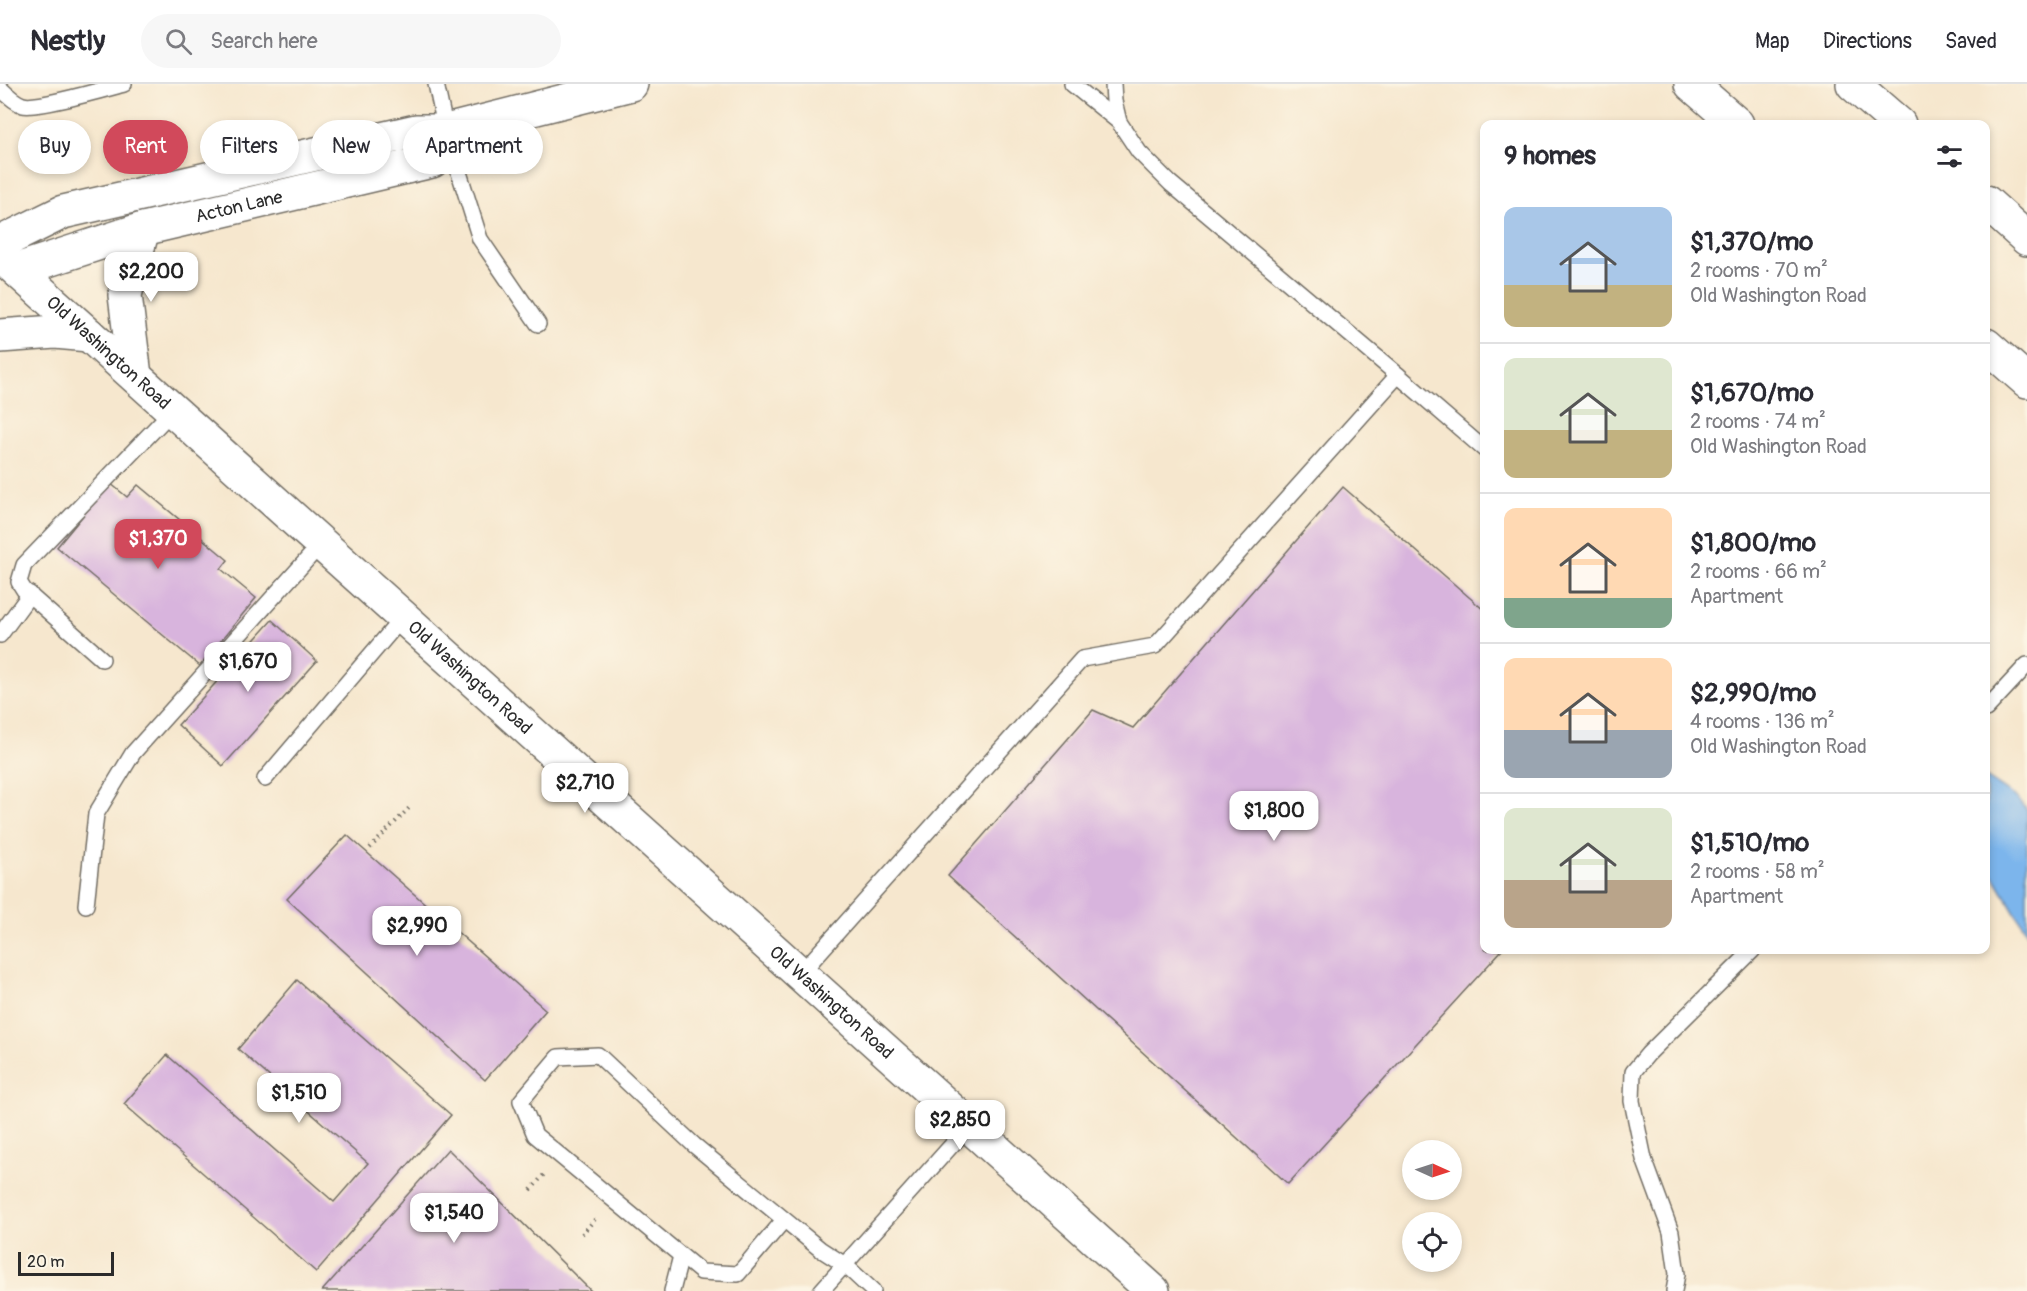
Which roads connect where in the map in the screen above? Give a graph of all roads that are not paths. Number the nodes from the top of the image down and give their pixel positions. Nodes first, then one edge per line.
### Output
1 (124, 84) edge
2 (436, 84) edge
3 (631, 84) edge
4 (1072, 84) edge
5 (1113, 84) edge
6 (1691, 84) edge
7 (1853, 84) edge
8 (0, 88) edge
9 (444, 120) edge
10 (489, 120) edge
11 (1732, 120) edge
12 (1894, 120) edge
13 (1119, 122) junction
14 (403, 134) edge
15 (403, 168) edge
16 (460, 174) edge
17 (1990, 206) edge
18 (143, 229) junction
19 (2027, 238) edge
20 (0, 243) edge
21 (8, 262) edge
22 (538, 324) dead end
23 (89, 335) junction
24 (0, 336) edge
25 (1990, 349) edge
26 (1398, 375) junction
27 (135, 376) junction
28 (2027, 381) edge
29 (173, 410) junction
30 (1480, 446) edge
31 (321, 544) junction
32 (30, 594) junction
33 (403, 617) junction
34 (0, 635) edge
35 (102, 659) dead end
36 (2027, 665) edge
37 (1990, 706) edge
38 (265, 779) dead end
39 (86, 905) dead end
40 (1749, 954) edge
41 (800, 974) junction
42 (969, 1126) junction
43 (784, 1220) junction
44 (681, 1256) junction
45 (845, 1265) junction
46 (672, 1291) edge
47 (821, 1291) edge
48 (873, 1291) edge
49 (1153, 1291) edge
50 (1674, 1291) edge

1 - 8 lane
2 - 9 lane
3 - 10 main road, Acton Lane
4 - 13 lane
5 - 13 lane
6 - 11 main road
7 - 12 main road
13 - 26 lane
14 - 20 main road, Acton Lane
15 - 18 main road, Acton Lane
16 - 22 lane
17 - 19 main road
18 - 21 main road, Acton Lane
18 - 27 main road
21 - 23 main road, Old Washington Road
23 - 24 main road
23 - 27 main road, Old Washington Road
25 - 28 main road
26 - 30 lane
26 - 41 lane
27 - 29 main road, Old Washington Road
29 - 31 main road, Old Washington Road
29 - 32 lane
31 - 33 main road, Old Washington Road
31 - 39 lane
32 - 34 lane
32 - 35 lane
33 - 38 lane
33 - 41 main road, Old Washington Road
36 - 37 lane
40 - 50 lane
41 - 42 main road, Old Washington Road
42 - 45 lane
42 - 49 main road, Old Washington Road
43 - 44 lane
43 - 44 lane
43 - 45 lane
44 - 46 lane
45 - 47 lane
45 - 48 lane

